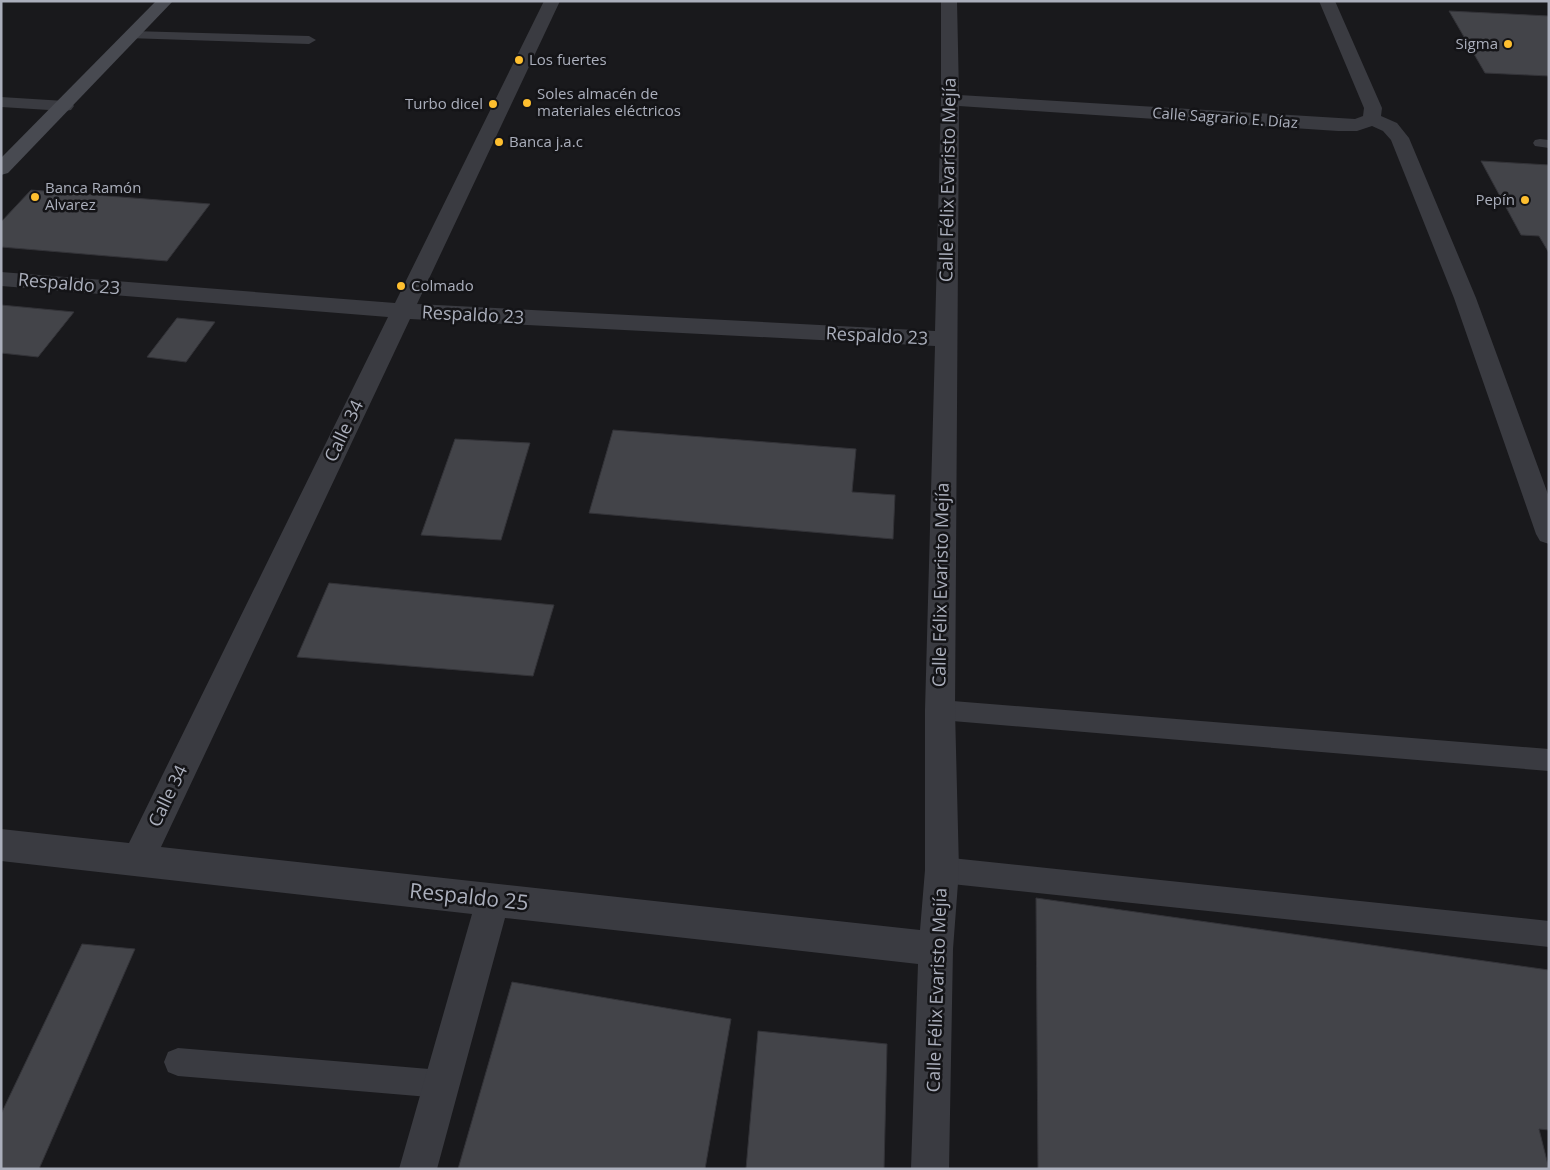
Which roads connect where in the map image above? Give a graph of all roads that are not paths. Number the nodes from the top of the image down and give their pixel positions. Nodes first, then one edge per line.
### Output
1 (165, 1) edge
2 (552, 1) edge
3 (949, 1) edge
4 (1327, 1) edge
5 (132, 35) junction
6 (309, 40) dead end
7 (950, 100) junction
8 (1, 102) edge
9 (65, 106) junction
10 (1372, 119) junction
11 (1, 169) edge
12 (1, 279) edge
13 (402, 311) junction
14 (945, 339) junction
15 (1549, 534) edge
16 (940, 710) junction
17 (1549, 760) edge
18 (1, 846) edge
19 (137, 860) junction
20 (942, 870) junction
21 (493, 900) junction
22 (1549, 934) edge
23 (936, 949) junction
24 (178, 1062) dead end
25 (441, 1084) junction
26 (418, 1169) edge
27 (930, 1169) edge

1 - 5 main road
2 - 13 street, Calle 34
3 - 7 street, Calle Félix Evaristo Mejía
4 - 10 street
5 - 6 lane
5 - 9 main road
7 - 10 street, Calle Sagrario E. Díaz
7 - 14 street, Calle Félix Evaristo Mejía
8 - 9 street
9 - 11 main road
10 - 15 street
12 - 13 street, Respaldo 23
13 - 14 street, Respaldo 23
13 - 19 street, Calle 34
14 - 16 street, Calle Félix Evaristo Mejía
16 - 17 lane
16 - 20 street, Calle Félix Evaristo Mejía
18 - 19 street, Respaldo 25
19 - 21 street, Respaldo 25
20 - 22 lane
20 - 23 street, Calle Félix Evaristo Mejía
21 - 23 street, Respaldo 25
21 - 25 street
23 - 27 street, Calle Félix Evaristo Mejía
24 - 25 lane
25 - 26 street

